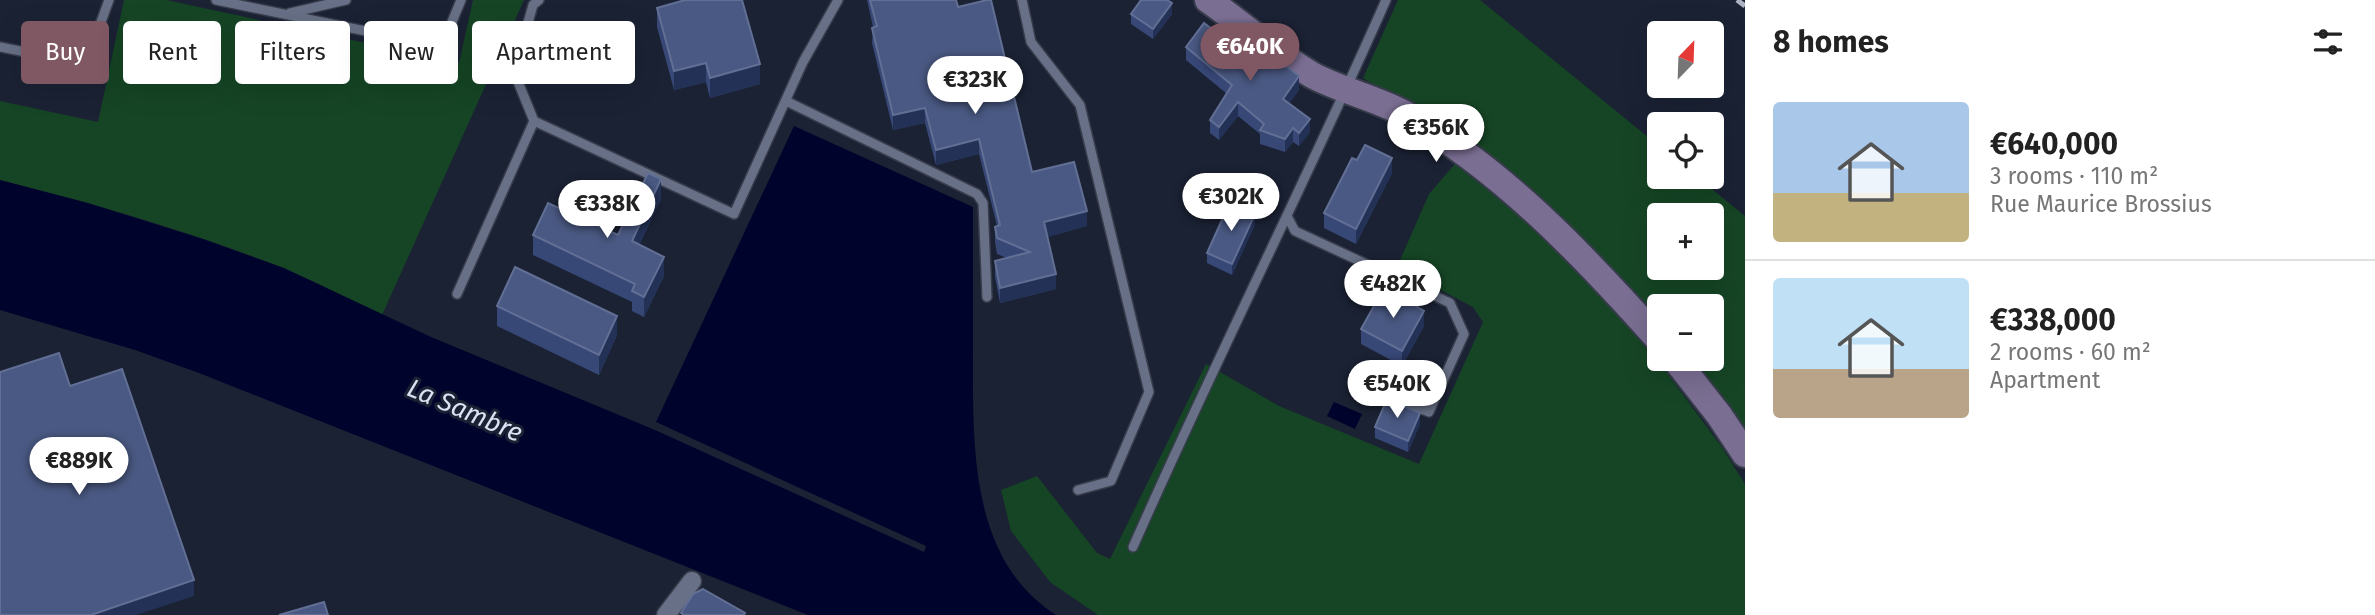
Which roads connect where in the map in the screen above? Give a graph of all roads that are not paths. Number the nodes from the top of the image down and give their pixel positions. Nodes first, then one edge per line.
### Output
1 (109, 0) edge
2 (215, 0) edge
3 (346, 0) edge
4 (461, 0) edge
5 (539, 0) edge
6 (838, 0) edge
7 (1022, 0) edge
8 (1208, 0) edge
9 (1386, 0) edge
10 (285, 14) junction
11 (0, 47) edge
12 (1347, 90) junction
13 (786, 101) junction
14 (534, 121) junction
15 (1287, 216) junction
16 (457, 294) dead end
17 (987, 297) dead end
18 (1647, 327) edge
19 (1684, 371) edge
20 (1360, 385) dead end
21 (1745, 454) edge
22 (1078, 490) dead end
23 (1133, 547) dead end
24 (692, 581) dead end
25 (666, 615) edge

1 - 11 lane
2 - 10 lane
3 - 10 lane
4 - 10 lane
5 - 14 lane
6 - 13 lane
7 - 22 lane
8 - 12 street
9 - 12 lane
12 - 15 lane
12 - 18 street
13 - 14 lane
13 - 17 lane
14 - 16 lane
15 - 20 lane
15 - 23 lane
19 - 21 street
24 - 25 street

